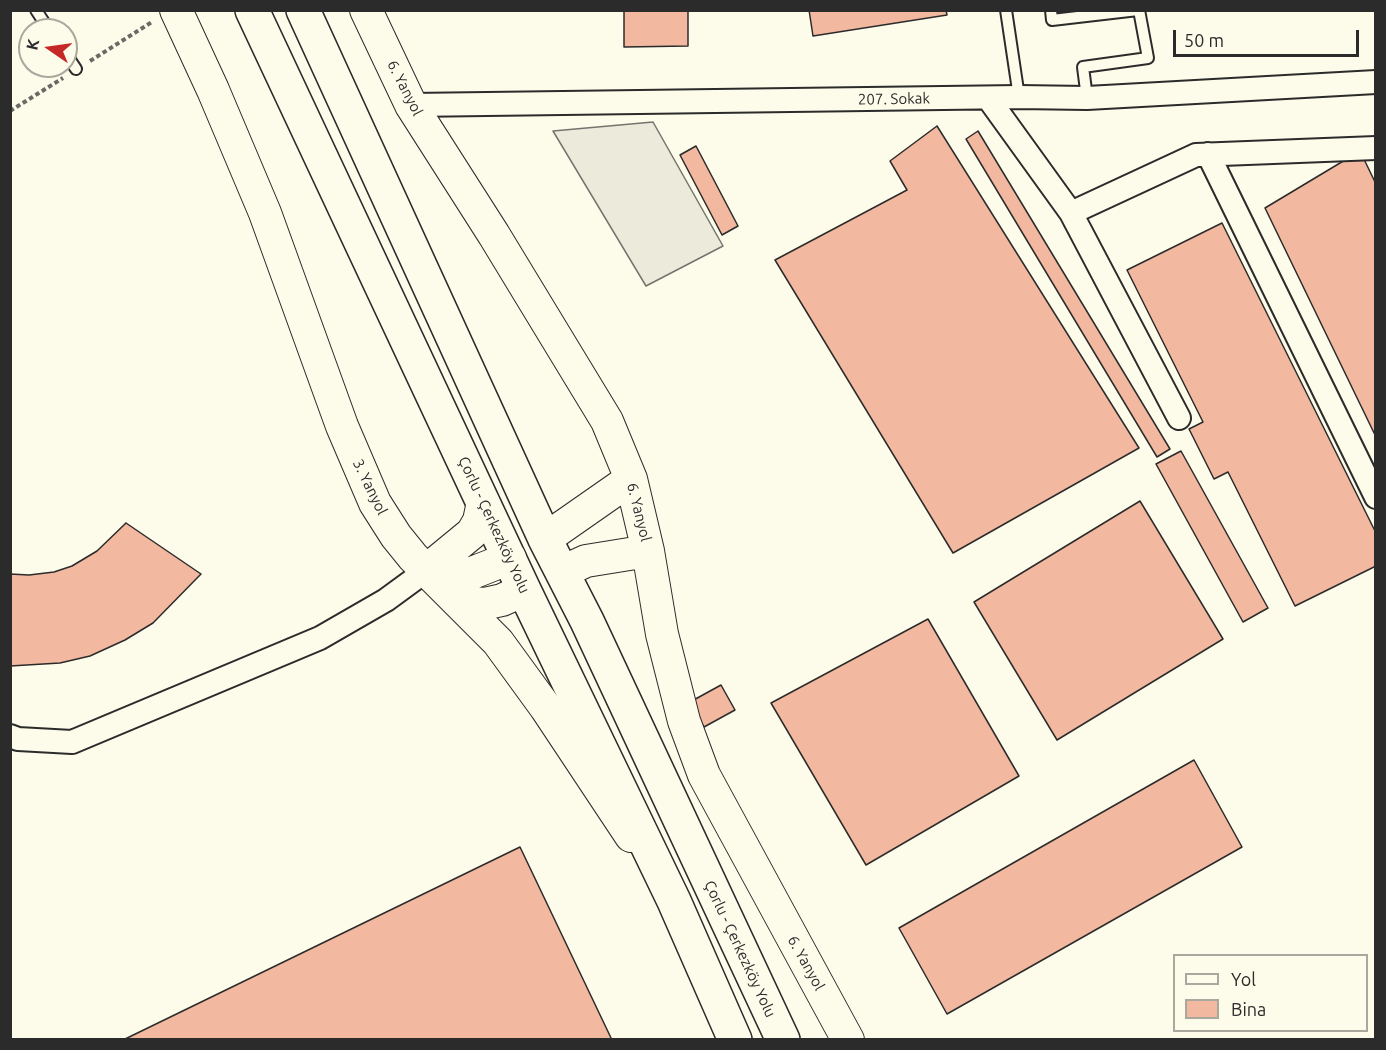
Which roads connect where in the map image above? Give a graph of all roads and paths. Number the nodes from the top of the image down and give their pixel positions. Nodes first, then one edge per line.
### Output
1 (176, 10) edge
2 (252, 10) edge
3 (303, 10) edge
4 (366, 10) edge
5 (1006, 10) edge
6 (1051, 10) edge
7 (1138, 10) edge
8 (1376, 82) edge
9 (1019, 96) junction
10 (988, 98) junction
11 (1087, 98) junction
12 (411, 105) junction
13 (1376, 148) edge
14 (1208, 154) junction
15 (1071, 213) junction
16 (1179, 418) dead end
17 (631, 479) junction
18 (1376, 497) edge
19 (483, 502) junction
20 (545, 539) junction
21 (648, 550) junction
22 (510, 558) junction
23 (428, 570) junction
24 (562, 572) junction
25 (524, 590) junction
26 (455, 598) junction
27 (10, 736) edge
28 (674, 901) junction
29 (735, 1040) edge
30 (783, 1040) edge
31 (848, 1040) edge

1 - 23 main road, 3. Yanyol
2 - 19 main road, Çorlu - Çerkezköy Yolu
3 - 20 main road, Çorlu - Çerkezköy Yolu
4 - 12 main road, 6. Yanyol
5 - 9 lane
6 - 7 lane
7 - 11 lane
8 - 11 street, 207. Sokak
9 - 10 street, 207. Sokak
9 - 11 street, 207. Sokak
10 - 12 street, 207. Sokak
10 - 15 street
12 - 17 main road, 6. Yanyol
13 - 14 street
14 - 15 street
14 - 18 street
15 - 16 street
17 - 20 main road
17 - 21 main road, 6. Yanyol
19 - 22 main road, Çorlu - Çerkezköy Yolu
19 - 23 main road
20 - 22 main road
20 - 24 main road, Çorlu - Çerkezköy Yolu
21 - 24 main road
21 - 31 main road, 6. Yanyol
22 - 23 main road
22 - 25 main road, Çorlu - Çerkezköy Yolu
23 - 26 main road, 3. Yanyol
23 - 27 street
24 - 25 main road
24 - 30 main road, Çorlu - Çerkezköy Yolu
25 - 26 main road
25 - 28 main road, Çorlu - Çerkezköy Yolu
26 - 28 main road, 3. Yanyol
28 - 29 main road, Çorlu - Çerkezköy Yolu

